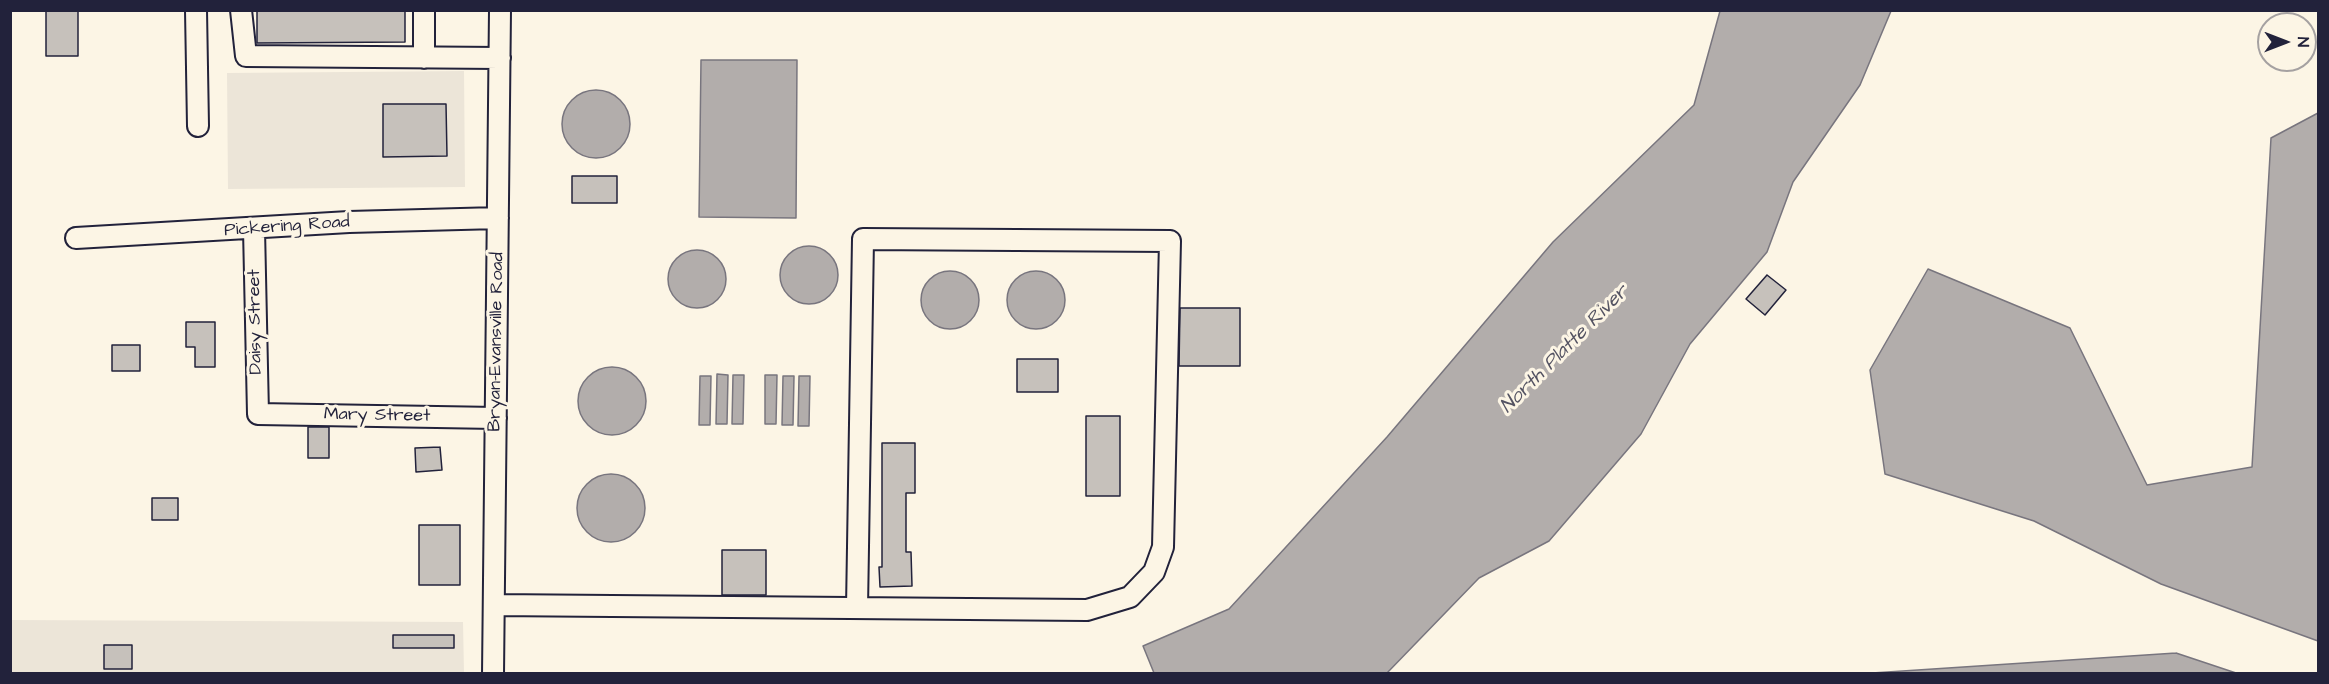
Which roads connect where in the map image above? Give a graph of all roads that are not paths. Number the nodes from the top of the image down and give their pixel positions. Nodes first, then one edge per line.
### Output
1 (196, 10) edge
2 (241, 10) edge
3 (424, 10) edge
4 (500, 10) edge
5 (424, 58) junction
6 (500, 58) junction
7 (198, 126) dead end
8 (498, 218) junction
9 (254, 229) junction
10 (76, 238) dead end
11 (258, 414) joint
12 (496, 418) junction
13 (494, 605) junction
14 (857, 608) junction
15 (494, 674) edge

1 - 7 street
2 - 5 street
3 - 5 street
4 - 6 street, Bryan-Evansville Road
5 - 6 street
6 - 8 street, Bryan-Evansville Road
8 - 9 street, Pickering Road
8 - 12 street, Bryan-Evansville Road
9 - 10 street, Pickering Road
9 - 11 street, Daisy Street
11 - 12 street, Mary Street
12 - 13 street, Bryan-Evansville Road
13 - 14 street
13 - 15 street, Bryan-Evansville Road
14 - 14 street

